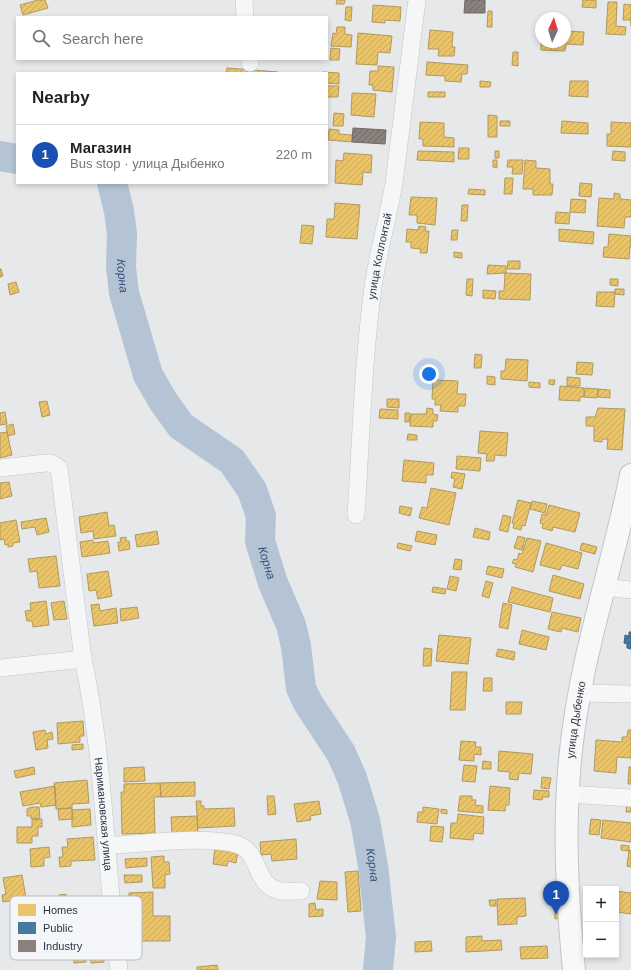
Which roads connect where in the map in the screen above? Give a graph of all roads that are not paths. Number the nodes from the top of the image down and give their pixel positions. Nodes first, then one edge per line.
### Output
1 (244, 0) edge
2 (417, 0) edge
3 (245, 16) edge
4 (0, 468) edge
5 (630, 482) edge
6 (356, 515) dead end
7 (604, 587) junction
8 (631, 590) edge
9 (83, 659) junction
10 (0, 668) edge
11 (579, 693) junction
12 (631, 694) edge
13 (568, 794) junction
14 (631, 798) edge
15 (106, 846) junction
16 (301, 891) dead end
17 (110, 896) edge
18 (118, 960) edge
19 (119, 970) edge
20 (574, 970) edge

1 - 3 street
2 - 6 street, улица Коллонтай
4 - 9 street, Наримановская улица
5 - 7 main road, улица Дыбенко
7 - 8 street
7 - 11 main road, улица Дыбенко
9 - 10 street
9 - 15 street, Наримановская улица
11 - 12 street
11 - 13 main road, улица Дыбенко
13 - 14 street
13 - 20 main road, улица Дыбенко
15 - 16 street
15 - 17 street, Наримановская улица
18 - 19 street, Наримановская улица

